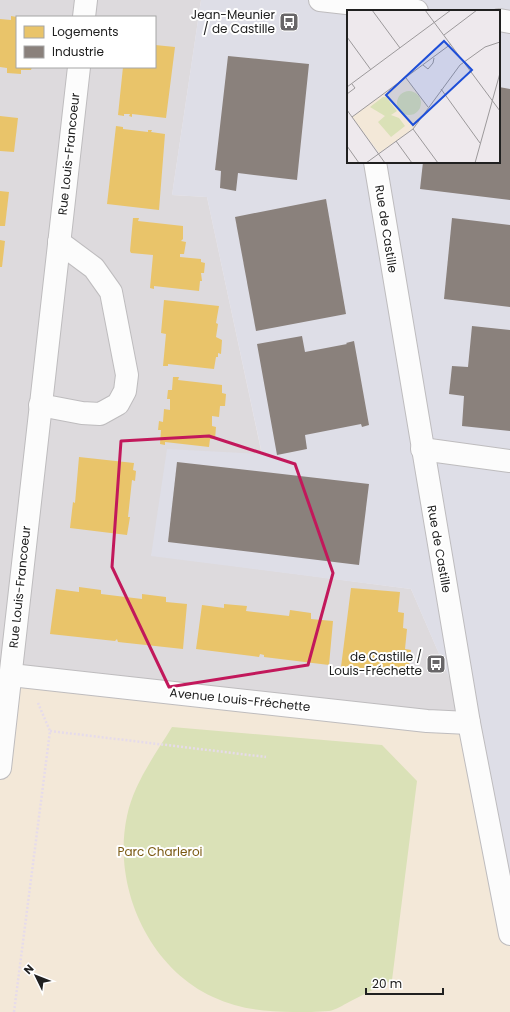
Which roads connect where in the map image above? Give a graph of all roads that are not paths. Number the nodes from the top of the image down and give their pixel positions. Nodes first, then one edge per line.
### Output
1 (86, 0) edge
2 (320, 0) edge
3 (368, 5) edge
4 (408, 10) edge
5 (84, 16) edge
6 (500, 20) edge
7 (510, 22) edge
8 (79, 68) edge
9 (375, 163) edge
10 (59, 242) junction
11 (40, 405) junction
12 (422, 449) junction
13 (510, 461) edge
14 (19, 676) junction
15 (469, 723) junction
16 (0, 768) edge
17 (510, 934) edge

1 - 5 street
2 - 3 street
3 - 4 street
6 - 7 street
8 - 10 street, Rue Louis-Francoeur
9 - 12 street, Rue de Castille
10 - 11 street, Rue Louis-Francoeur
10 - 11 street
11 - 14 street, Rue Louis-Francoeur
12 - 13 street
12 - 15 street, Rue de Castille
14 - 15 street, Avenue Louis-Fréchette
14 - 16 street, Rue Louis-Francoeur
15 - 17 street, Rue de Castille

